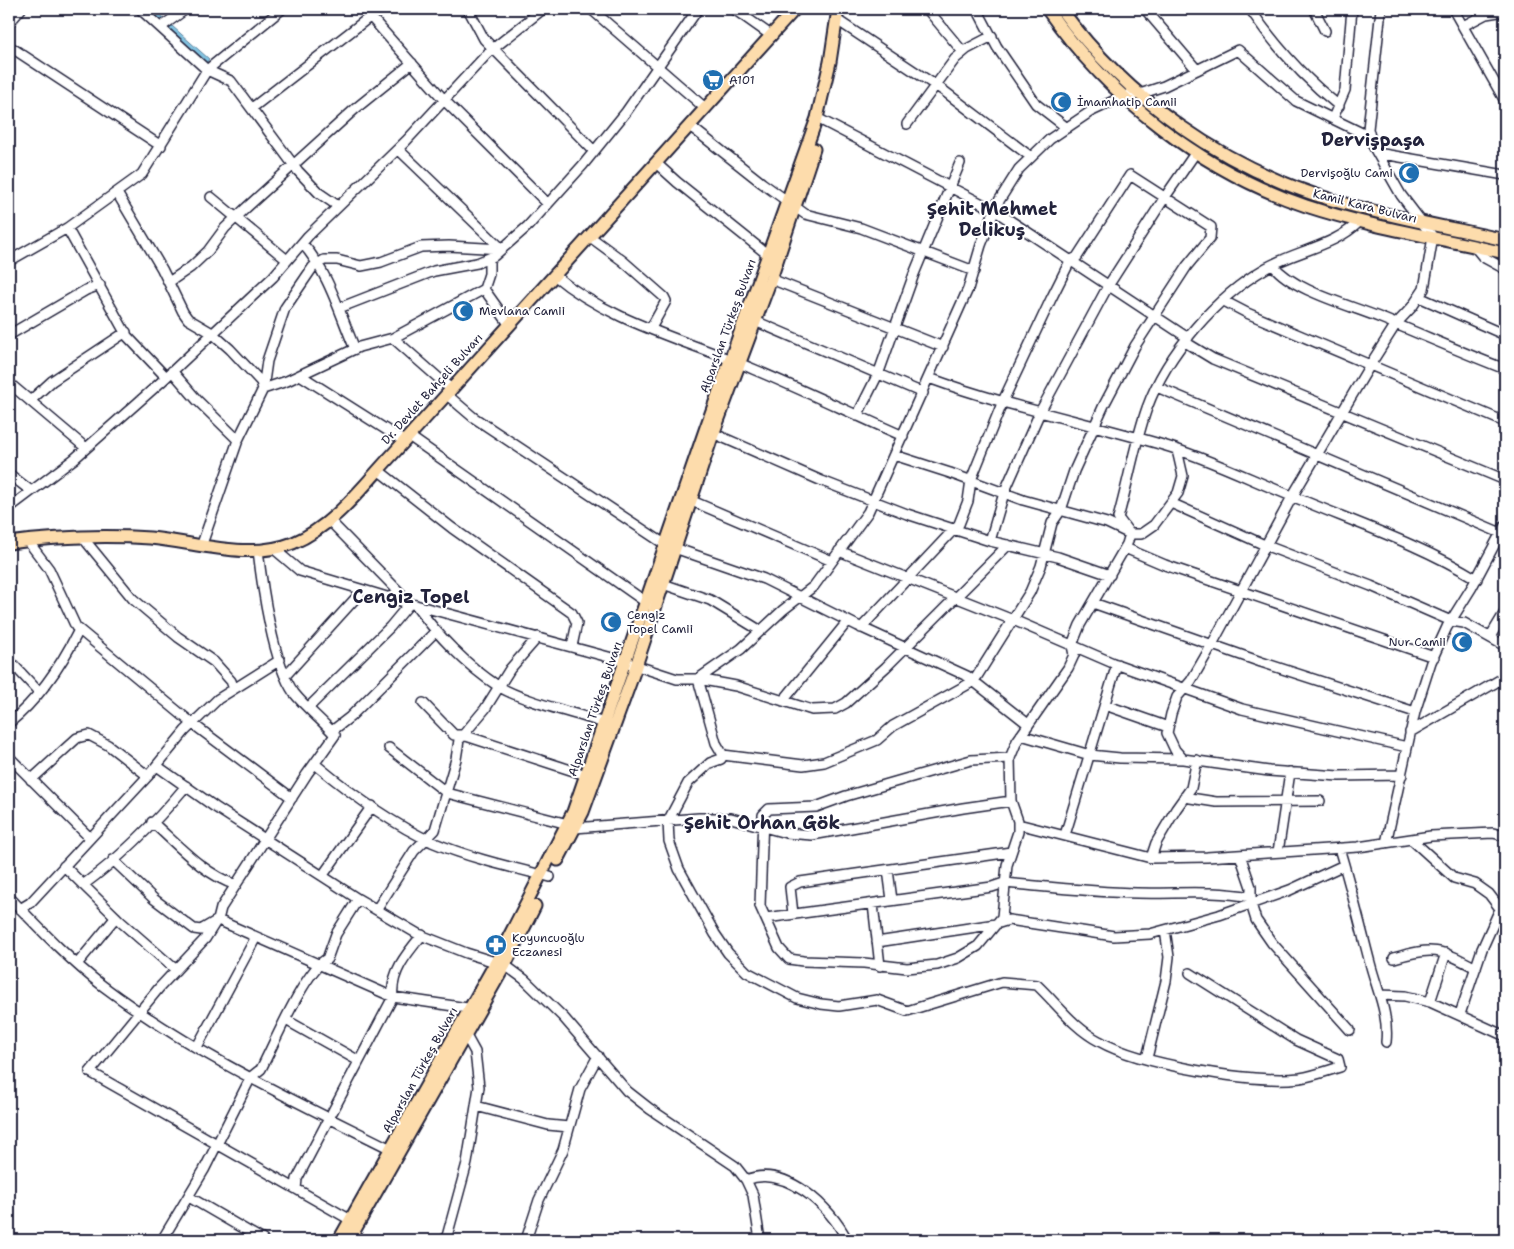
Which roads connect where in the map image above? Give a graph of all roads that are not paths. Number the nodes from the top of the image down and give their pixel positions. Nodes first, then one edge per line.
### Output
1 (21, 9) edge
2 (140, 9) edge
3 (186, 9) edge
4 (282, 9) edge
5 (380, 9) edge
6 (468, 9) edge
7 (543, 9) edge
8 (591, 9) edge
9 (698, 9) edge
10 (734, 9) edge
11 (795, 9) edge
12 (845, 9) edge
13 (927, 9) edge
14 (977, 9) edge
15 (1047, 9) edge
16 (1062, 9) edge
17 (1145, 9) edge
18 (1250, 9) edge
19 (1314, 9) edge
20 (1352, 9) edge
21 (1381, 9) edge
22 (1453, 9) edge
23 (1505, 11) edge
24 (370, 16) junction
25 (839, 18) edge
26 (9, 23) edge
27 (1463, 26) junction
28 (161, 27) junction
29 (1325, 31) dead end
30 (772, 36) junction
31 (992, 36) junction
32 (9, 46) edge
33 (494, 48) junction
34 (963, 52) junction
35 (412, 62) junction
36 (656, 66) junction
37 (207, 70) junction
38 (1197, 70) junction
39 (935, 85) junction
40 (1140, 94) junction
41 (1124, 96) junction
42 (444, 101) junction
43 (1505, 101) edge
44 (1339, 106) junction
45 (252, 108) junction
46 (705, 108) junction
47 (1333, 118) junction
48 (820, 120) junction
49 (907, 124) dead end
50 (690, 126) junction
51 (1067, 128) junction
52 (1370, 138) junction
53 (161, 146) junction
54 (398, 149) junction
55 (594, 151) junction
56 (1196, 152) junction
57 (1377, 154) junction
58 (1031, 157) junction
59 (656, 163) junction
60 (960, 163) dead end
61 (294, 165) junction
62 (1505, 175) edge
63 (950, 188) junction
64 (117, 193) junction
65 (211, 197) dead end
66 (1165, 197) junction
67 (548, 204) junction
68 (792, 204) junction
69 (338, 206) junction
70 (994, 210) junction
71 (236, 217) junction
72 (1360, 221) junction
73 (1424, 222) junction
74 (67, 228) junction
75 (589, 236) junction
76 (1433, 237) junction
77 (1505, 240) edge
78 (302, 243) junction
79 (1474, 246) junction
80 (502, 249) junction
81 (924, 251) junction
82 (1505, 253) edge
83 (488, 258) junction
84 (772, 258) junction
85 (287, 260) junction
86 (1070, 261) junction
87 (9, 262) edge
88 (318, 262) junction
89 (1273, 265) junction
90 (1505, 269) edge
91 (974, 271) junction
92 (554, 275) junction
93 (771, 279) junction
94 (168, 282) junction
95 (100, 285) junction
96 (1108, 286) junction
97 (484, 289) junction
98 (1419, 297) junction
99 (1222, 300) junction
100 (339, 308) junction
101 (1156, 316) junction
102 (755, 320) junction
103 (509, 324) junction
104 (1396, 324) junction
105 (651, 328) junction
106 (896, 328) junction
107 (126, 332) junction
108 (212, 334) junction
109 (9, 335) edge
110 (1505, 335) edge
111 (393, 338) junction
112 (1186, 340) junction
113 (943, 347) junction
114 (355, 348) junction
115 (735, 362) junction
116 (1370, 365) junction
117 (1505, 369) edge
118 (880, 372) junction
119 (169, 374) junction
120 (300, 375) junction
121 (929, 378) junction
122 (9, 383) edge
123 (1157, 387) junction
124 (264, 389) junction
125 (449, 392) junction
126 (923, 393) junction
127 (30, 401) junction
128 (1003, 401) junction
129 (1040, 412) junction
130 (1342, 413) junction
131 (857, 416) junction
132 (1505, 422) edge
133 (1095, 427) junction
134 (710, 432) junction
135 (903, 436) junction
136 (406, 439) junction
137 (1140, 439) junction
138 (238, 440) junction
139 (86, 448) junction
140 (1177, 450) junction
141 (1318, 454) junction
142 (894, 455) junction
143 (378, 470) junction
144 (9, 474) edge
145 (971, 480) junction
146 (1505, 480) edge
147 (31, 491) junction
148 (1004, 493) junction
149 (1292, 497) junction
150 (687, 499) junction
151 (873, 501) junction
152 (1171, 503) junction
153 (9, 508) edge
154 (1061, 510) junction
155 (329, 520) junction
156 (953, 529) junction
157 (1503, 529) edge
158 (1130, 534) junction
159 (84, 539) junction
160 (28, 541) junction
161 (990, 541) junction
162 (9, 543) edge
163 (202, 544) junction
164 (1008, 545) junction
165 (1266, 546) junction
166 (670, 547) junction
167 (273, 548) junction
168 (1125, 548) junction
169 (258, 550) junction
170 (839, 551) junction
171 (1044, 554) junction
172 (832, 561) junction
173 (1110, 575) junction
174 (909, 579) junction
175 (1477, 579) junction
176 (663, 584) junction
177 (363, 590) junction
178 (1241, 591) junction
179 (800, 597) junction
180 (956, 598) junction
181 (413, 604) junction
182 (1093, 604) junction
183 (651, 605) junction
184 (1505, 612) edge
185 (1012, 620) junction
186 (848, 621) junction
187 (1451, 621) junction
188 (861, 628) junction
189 (80, 630) junction
190 (436, 631) junction
191 (761, 631) junction
192 (538, 637) junction
193 (1490, 638) junction
194 (1072, 645) junction
195 (1212, 645) junction
196 (572, 646) junction
197 (1505, 646) edge
198 (905, 647) junction
199 (1434, 657) junction
200 (9, 660) edge
201 (280, 660) junction
202 (631, 663) junction
203 (1117, 664) junction
204 (286, 674) junction
205 (1505, 677) edge
206 (698, 679) junction
207 (974, 681) junction
208 (499, 687) junction
209 (1186, 687) junction
210 (234, 688) junction
211 (40, 692) junction
212 (783, 701) junction
213 (423, 703) dead end
214 (1105, 705) junction
215 (309, 707) junction
216 (1415, 712) junction
217 (604, 722) junction
218 (9, 723) edge
219 (193, 724) junction
220 (1028, 724) junction
221 (1168, 727) junction
222 (332, 731) junction
223 (1410, 732) junction
224 (463, 735) junction
225 (1021, 735) junction
226 (1407, 747) junction
227 (389, 748) dead end
228 (723, 755) junction
229 (1090, 755) junction
230 (9, 757) edge
231 (1010, 758) junction
232 (1183, 759) junction
233 (1197, 760) junction
234 (315, 764) junction
235 (156, 766) junction
236 (1290, 772) junction
237 (586, 775) junction
238 (1402, 775) junction
239 (148, 776) junction
240 (31, 780) junction
241 (186, 786) junction
242 (447, 793) junction
243 (1184, 797) junction
244 (292, 798) junction
245 (1011, 801) junction
246 (1320, 801) dead end
247 (1284, 802) junction
248 (372, 806) junction
249 (668, 821) junction
250 (152, 822) junction
251 (1018, 824) junction
252 (571, 826) junction
253 (762, 828) junction
254 (1065, 835) junction
255 (1505, 836) edge
256 (90, 838) junction
257 (267, 839) junction
258 (426, 839) junction
259 (1411, 839) junction
260 (1386, 843) junction
261 (1339, 848) junction
262 (1011, 852) junction
263 (1278, 852) junction
264 (1240, 854) junction
265 (1151, 858) junction
266 (113, 860) junction
267 (1344, 864) junction
268 (64, 866) junction
269 (888, 870) junction
270 (323, 875) junction
271 (546, 876) junction
272 (1004, 883) junction
273 (82, 885) junction
274 (236, 885) junction
275 (9, 897) edge
276 (358, 899) junction
277 (892, 900) junction
278 (1251, 900) junction
279 (873, 904) junction
280 (20, 909) junction
281 (377, 909) junction
282 (1503, 912) edge
283 (793, 914) junction
284 (116, 917) junction
285 (766, 918) junction
286 (216, 922) junction
287 (996, 924) junction
288 (1165, 930) junction
289 (422, 935) junction
290 (256, 937) junction
291 (877, 942) junction
292 (1446, 953) junction
293 (1394, 958) dead end
294 (78, 963) junction
295 (319, 963) junction
296 (500, 963) junction
297 (880, 966) junction
298 (1476, 968) junction
299 (176, 970) junction
300 (1190, 973) dead end
301 (1380, 995) junction
302 (394, 997) junction
303 (1430, 1002) junction
304 (475, 1009) junction
305 (140, 1012) junction
306 (1460, 1014) junction
307 (286, 1020) junction
308 (1350, 1030) dead end
309 (465, 1034) junction
310 (1505, 1036) edge
311 (1386, 1042) dead end
312 (197, 1047) junction
313 (598, 1056) junction
314 (1147, 1058) junction
315 (359, 1061) junction
316 (251, 1077) junction
317 (476, 1106) junction
318 (329, 1118) junction
319 (569, 1127) junction
320 (217, 1144) junction
321 (395, 1151) junction
322 (746, 1180) junction
323 (296, 1189) junction
324 (189, 1197) junction
325 (354, 1222) junction
326 (162, 1240) edge
327 (263, 1240) edge
328 (347, 1240) edge
329 (446, 1240) edge
330 (526, 1240) edge
331 (760, 1240) edge
332 (847, 1240) edge

1 - 26 street
2 - 28 street
3 - 28 street
4 - 37 street
5 - 24 street
6 - 33 street
7 - 33 street
8 - 36 street
9 - 36 street
10 - 30 street
11 - 30 main road, Dr. Devlet Bahçeli Bulvarı
12 - 25 main road, Alparslan Türkeş Bulvarı
13 - 34 street
14 - 31 street
15 - 41 main road, Kamil Kara Bulvarı
16 - 40 main road, Kamil Kara Bulvarı
17 - 38 street
18 - 44 street
19 - 29 street
20 - 44 street
21 - 52 street
22 - 27 street
23 - 27 street
24 - 35 street
24 - 45 street
25 - 39 street
25 - 48 main road, Alparslan Türkeş Bulvarı
27 - 43 street
28 - 37 street
30 - 46 main road, Dr. Devlet Bahçeli Bulvarı
31 - 34 street
31 - 51 street
32 - 53 street
33 - 42 street
33 - 55 street
34 - 39 street
35 - 42 street
35 - 61 street
36 - 46 street
36 - 55 street
37 - 45 street
37 - 53 street
38 - 40 street
38 - 47 street
39 - 49 street
39 - 58 street
40 - 41 street
40 - 73 main road, Kamil Kara Bulvarı
41 - 51 street
41 - 56 main road, Kamil Kara Bulvarı
42 - 54 street
42 - 67 street
44 - 47 street
45 - 61 street
46 - 50 main road, Dr. Devlet Bahçeli Bulvarı
47 - 52 street
48 - 63 street
48 - 68 main road, Alparslan Türkeş Bulvarı
50 - 59 main road, Dr. Devlet Bahçeli Bulvarı
50 - 68 street
51 - 58 street
52 - 57 street
53 - 64 street
54 - 69 street
54 - 80 street
55 - 67 street
56 - 66 street
56 - 72 main road, Kamil Kara Bulvarı
57 - 62 street
57 - 73 street
58 - 70 street
59 - 75 main road, Dr. Devlet Bahçeli Bulvarı
59 - 84 street
60 - 63 street
61 - 69 street
61 - 71 street
63 - 70 street
63 - 81 street
64 - 74 street
64 - 94 street
65 - 71 street
66 - 86 street
66 - 96 street
66 - 101 street
67 - 80 street
68 - 81 street
68 - 84 main road, Alparslan Türkeş Bulvarı
69 - 78 street
70 - 86 street
70 - 91 street
71 - 85 street
71 - 94 street
72 - 76 main road, Kamil Kara Bulvarı
72 - 89 street
73 - 76 street
73 - 77 main road, Kamil Kara Bulvarı
74 - 87 street
74 - 95 street
75 - 92 main road, Dr. Devlet Bahçeli Bulvarı
75 - 105 street
76 - 79 main road, Kamil Kara Bulvarı
76 - 98 street
78 - 85 street
78 - 88 street
79 - 82 main road, Kamil Kara Bulvarı
79 - 90 street
80 - 83 street
80 - 88 street
81 - 91 street
81 - 106 street
83 - 97 street
83 - 100 street
84 - 93 main road, Alparslan Türkeş Bulvarı
84 - 115 main road, Alparslan Türkeş Bulvarı
85 - 108 street
86 - 96 street
86 - 128 street
88 - 100 street
88 - 124 street
89 - 99 street
89 - 104 street
91 - 113 street
92 - 103 main road, Dr. Devlet Bahçeli Bulvarı
92 - 105 street
93 - 102 main road, Alparslan Türkeş Bulvarı
93 - 106 street
94 - 108 street
95 - 107 street
95 - 109 street
96 - 101 street
96 - 129 street
97 - 103 street
97 - 111 street
98 - 104 street
98 - 110 street
99 - 112 street
99 - 116 street
100 - 114 street
101 - 112 street
101 - 133 street
102 - 115 main road, Alparslan Türkeş Bulvarı
102 - 118 street
103 - 125 main road, Dr. Devlet Bahçeli Bulvarı
104 - 116 street
104 - 117 street
105 - 115 street
106 - 113 street
106 - 118 street
107 - 119 street
107 - 127 street
108 - 119 street
108 - 124 street
111 - 114 street
111 - 125 street
112 - 123 street
112 - 130 street
113 - 121 street
114 - 120 street
115 - 131 street
115 - 134 main road, Alparslan Türkeş Bulvarı
116 - 130 street
116 - 132 street
118 - 126 street
118 - 131 street
119 - 138 street
119 - 139 street
120 - 124 street
120 - 136 street
121 - 126 street
121 - 128 street
122 - 127 street
123 - 137 street
123 - 141 street
124 - 138 street
125 - 136 main road, Dr. Devlet Bahçeli Bulvarı
125 - 166 street
126 - 135 street
127 - 139 street
128 - 129 street
128 - 145 street
129 - 133 street
129 - 148 street
130 - 141 street
130 - 146 street
131 - 135 street
133 - 137 street
133 - 154 street
134 - 150 main road, Alparslan Türkeş Bulvarı
134 - 151 street
135 - 142 street
136 - 143 main road, Dr. Devlet Bahçeli Bulvarı
136 - 183 street
137 - 140 street
137 - 158 street
138 - 163 street
139 - 147 street
140 - 149 street
140 - 152 street
141 - 149 street
141 - 157 street
142 - 145 street
142 - 151 street
143 - 155 main road, Dr. Devlet Bahçeli Bulvarı
143 - 196 street
144 - 147 street
145 - 148 street
145 - 156 street
147 - 153 street
148 - 154 street
148 - 161 street
149 - 165 street
149 - 175 street
150 - 166 main road, Alparslan Türkeş Bulvarı
150 - 172 street
151 - 156 street
151 - 170 street
152 - 158 street
152 - 165 street
154 - 158 street
154 - 171 street
155 - 167 main road, Dr. Devlet Bahçeli Bulvarı
155 - 181 street
156 - 161 street
156 - 174 street
157 - 175 street
158 - 168 street
159 - 160 main road, Dr. Devlet Bahçeli Bulvarı
159 - 163 main road, Dr. Devlet Bahçeli Bulvarı
159 - 210 street
160 - 162 main road, Dr. Devlet Bahçeli Bulvarı
160 - 189 street
161 - 164 street
163 - 169 main road, Dr. Devlet Bahçeli Bulvarı
164 - 171 street
164 - 180 street
165 - 178 street
165 - 187 street
166 - 176 main road, Alparslan Türkeş Bulvarı
166 - 179 street
166 - 183 main road, Alparslan Türkeş Bulvarı
167 - 169 main road, Dr. Devlet Bahçeli Bulvarı
167 - 177 street
168 - 173 street
168 - 178 street
169 - 201 street
170 - 172 street
170 - 174 street
171 - 173 street
171 - 185 street
172 - 179 street
173 - 182 street
174 - 180 street
174 - 188 street
175 - 187 street
176 - 183 main road, Alparslan Türkeş Bulvarı
176 - 191 street
177 - 181 street
177 - 204 street
178 - 195 street
178 - 199 street
179 - 186 street
179 - 191 street
180 - 185 street
180 - 198 street
181 - 190 street
181 - 192 street
181 - 215 street
182 - 194 street
182 - 195 street
183 - 202 main road, Alparslan Türkeş Bulvarı
184 - 193 street
185 - 194 street
185 - 207 street
186 - 188 street
186 - 212 street
187 - 193 street
187 - 199 street
188 - 198 street
189 - 211 street
189 - 219 street
190 - 208 street
190 - 222 street
191 - 206 street
192 - 196 street
192 - 208 street
193 - 197 street
194 - 203 street
194 - 220 street
195 - 209 street
195 - 216 street
196 - 202 street
198 - 207 street
198 - 212 street
199 - 216 street
200 - 211 street
201 - 204 street
201 - 210 street
202 - 206 street
202 - 217 main road, Alparslan Türkeş Bulvarı
202 - 252 main road, Alparslan Türkeş Bulvarı
203 - 209 street
203 - 214 street
204 - 215 street
205 - 223 street
206 - 212 street
206 - 228 street
207 - 220 street
207 - 228 street
208 - 217 street
208 - 224 street
209 - 221 street
209 - 226 street
210 - 219 street
211 - 218 street
213 - 224 street
214 - 221 street
214 - 229 street
215 - 222 street
216 - 223 street
217 - 237 main road, Alparslan Türkeş Bulvarı
219 - 235 street
219 - 244 street
220 - 225 street
221 - 232 street
222 - 234 street
223 - 226 street
224 - 237 street
224 - 242 street
225 - 229 street
225 - 231 street
226 - 238 street
227 - 242 street
228 - 249 street
229 - 232 street
229 - 254 street
230 - 240 street
231 - 245 street
231 - 253 street
232 - 233 street
233 - 236 street
233 - 243 street
234 - 244 street
234 - 248 street
235 - 239 street
235 - 241 street
236 - 238 street
236 - 247 street
237 - 252 main road, Alparslan Türkeş Bulvarı
238 - 260 street
239 - 240 street
239 - 256 street
240 - 256 street
241 - 250 street
241 - 257 street
242 - 252 street
242 - 258 street
243 - 247 street
243 - 265 street
244 - 257 street
245 - 251 street
245 - 253 street
246 - 247 street
247 - 263 street
248 - 258 street
248 - 270 street
249 - 252 street
249 - 253 street
249 - 314 street
250 - 266 street
250 - 274 street
251 - 254 street
251 - 262 street
252 - 271 main road, Alparslan Türkeş Bulvarı
253 - 285 street
254 - 265 street
255 - 259 street
256 - 268 street
257 - 270 street
257 - 274 street
258 - 271 street
258 - 281 street
259 - 260 street
259 - 282 street
260 - 261 street
261 - 263 street
261 - 267 street
262 - 269 street
262 - 272 street
263 - 264 street
264 - 265 street
264 - 278 street
266 - 273 street
266 - 286 street
267 - 278 street
267 - 301 street
268 - 273 street
268 - 280 street
269 - 277 street
269 - 283 street
270 - 276 street
271 - 296 main road, Alparslan Türkeş Bulvarı
272 - 277 street
272 - 278 street
272 - 287 street
273 - 284 street
274 - 286 street
275 - 280 street
276 - 281 street
276 - 295 street
277 - 279 street
278 - 288 street
278 - 308 street
279 - 283 street
279 - 291 street
280 - 294 street
281 - 289 street
282 - 298 street
283 - 285 street
284 - 294 street
284 - 299 street
285 - 297 street
286 - 290 street
286 - 299 street
287 - 288 street
287 - 291 street
287 - 297 street
288 - 314 street
289 - 296 street
289 - 302 street
290 - 295 street
290 - 312 street
291 - 297 street
292 - 293 street
292 - 298 street
292 - 303 street
294 - 305 street
295 - 302 street
295 - 307 street
296 - 304 main road, Alparslan Türkeş Bulvarı
296 - 313 street
298 - 306 street
299 - 305 street
300 - 314 street
301 - 303 street
301 - 311 street
302 - 304 street
302 - 315 street
303 - 306 street
304 - 309 main road, Alparslan Türkeş Bulvarı
304 - 321 main road, Alparslan Türkeş Bulvarı
305 - 312 street
305 - 320 street
306 - 310 street
307 - 315 street
307 - 316 street
309 - 317 street
309 - 321 main road, Alparslan Türkeş Bulvarı
312 - 316 street
313 - 319 street
313 - 322 street
315 - 318 street
316 - 318 street
316 - 320 street
317 - 319 street
317 - 329 street
318 - 321 street
318 - 323 street
319 - 330 street
320 - 323 street
320 - 324 street
321 - 325 main road, Alparslan Türkeş Bulvarı
322 - 331 street
322 - 332 street
323 - 325 street
324 - 326 street
324 - 327 street
325 - 328 main road, Alparslan Türkeş Bulvarı

